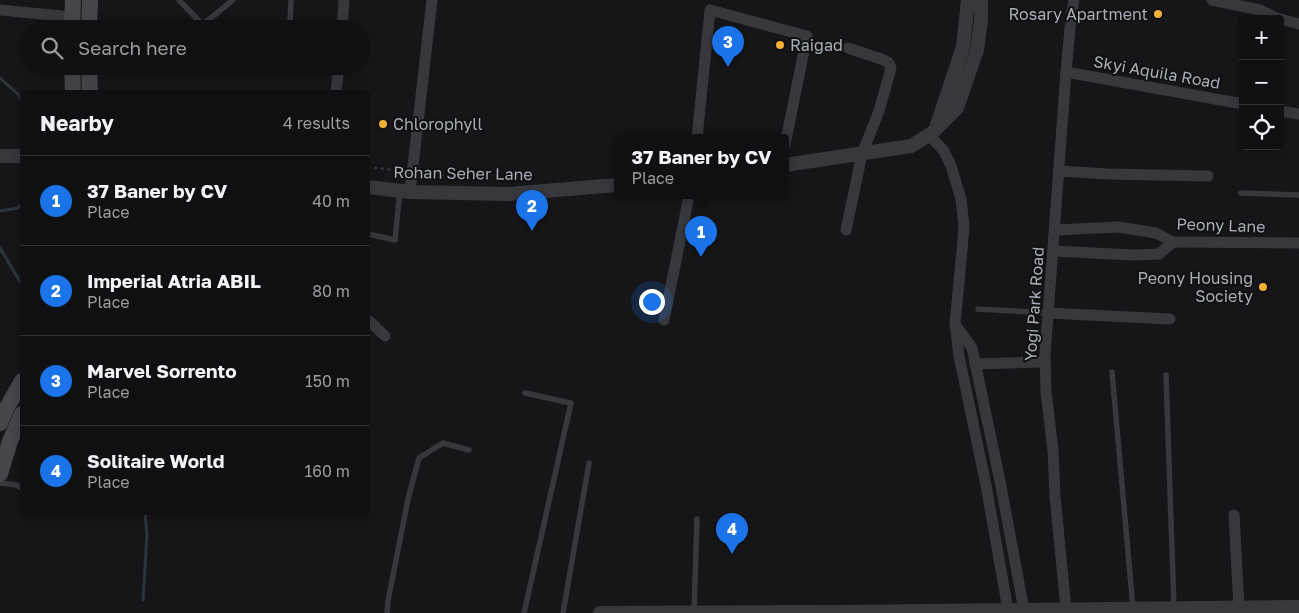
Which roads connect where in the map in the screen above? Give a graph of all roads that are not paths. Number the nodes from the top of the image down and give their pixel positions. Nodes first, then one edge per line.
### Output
1 (21, 0) edge
2 (73, 0) edge
3 (90, 0) edge
4 (179, 0) edge
5 (233, 0) edge
6 (291, 0) edge
7 (344, 0) edge
8 (432, 0) edge
9 (968, 0) edge
10 (981, 0) edge
11 (1074, 0) edge
12 (1212, 0) edge
13 (0, 10) edge
14 (20, 12) junction
15 (1271, 15) edge
16 (58, 20) edge
17 (72, 20) edge
18 (89, 20) edge
19 (195, 20) edge
20 (208, 20) edge
21 (290, 20) edge
22 (343, 20) edge
23 (1284, 20) edge
24 (1299, 24) edge
25 (848, 48) dead end
26 (1066, 72) junction
27 (73, 75) edge
28 (89, 75) edge
29 (338, 75) edge
30 (74, 90) edge
31 (90, 90) edge
32 (336, 90) edge
33 (1239, 103) edge
34 (1284, 112) edge
35 (1299, 114) edge
36 (932, 131) junction
37 (697, 134) edge
38 (787, 134) edge
39 (862, 154) junction
40 (0, 156) edge
41 (20, 156) edge
42 (789, 164) edge
43 (1058, 171) junction
44 (1208, 176) dead end
45 (614, 185) edge
46 (370, 187) edge
47 (405, 191) junction
48 (1241, 193) dead end
49 (1299, 195) edge
50 (688, 199) edge
51 (846, 230) dead end
52 (1055, 230) junction
53 (370, 234) edge
54 (1173, 242) junction
55 (1299, 244) edge
56 (1053, 251) junction
57 (978, 308) dead end
58 (1048, 313) junction
59 (1170, 319) dead end
60 (664, 320) dead end
61 (370, 322) edge
62 (955, 324) junction
63 (385, 336) dead end
64 (1045, 362) junction
65 (975, 364) junction
66 (1112, 372) dead end
67 (1166, 375) dead end
68 (20, 384) edge
69 (525, 393) dead end
70 (20, 419) edge
71 (0, 423) edge
72 (469, 450) dead end
73 (589, 463) dead end
74 (0, 474) edge
75 (0, 483) edge
76 (20, 487) edge
77 (1234, 515) dead end
78 (697, 519) dead end
79 (1239, 607) junction
80 (1299, 607) edge
81 (1133, 608) junction
82 (1174, 608) junction
83 (1066, 609) junction
84 (1008, 610) junction
85 (1032, 611) edge
86 (387, 613) edge
87 (524, 613) edge
88 (563, 613) edge
89 (600, 613) edge
90 (694, 613) edge

1 - 14 street
2 - 17 main road
3 - 18 main road
4 - 19 lane
5 - 20 lane
6 - 21 lane
7 - 22 street
8 - 47 street
9 - 36 street
10 - 36 street
11 - 26 street, Yogi Park Road
12 - 15 street
13 - 14 street
14 - 16 street
23 - 24 street
25 - 39 street
26 - 33 street, Skyi Aquila Road
26 - 43 street, Yogi Park Road
27 - 30 main road
28 - 31 main road
29 - 32 street
34 - 35 street
36 - 39 street
36 - 62 street
37 - 38 street
39 - 42 street
39 - 51 street
40 - 41 street
43 - 44 street
43 - 52 street, Yogi Park Road
45 - 47 street, Rohan Seher Lane
46 - 47 street, Rohan Seher Lane
47 - 53 lane
48 - 49 lane
50 - 60 street
52 - 54 street, Peony Lane
52 - 56 street, Yogi Park Road
54 - 55 street, Peony Lane
54 - 56 street
56 - 58 street, Yogi Park Road
57 - 58 lane
58 - 59 street
58 - 64 street, Yogi Park Road
61 - 63 street
62 - 65 street
62 - 84 street
64 - 65 street
64 - 83 street, Yogi Park Road
65 - 85 street
66 - 81 lane
67 - 82 lane
68 - 71 main road
69 - 87 lane
70 - 74 main road
72 - 86 lane
73 - 88 lane
75 - 76 lane
77 - 79 street
78 - 90 lane
79 - 80 street
79 - 82 street
81 - 82 street
81 - 83 street
83 - 85 street
84 - 85 street
84 - 90 street
89 - 90 street

